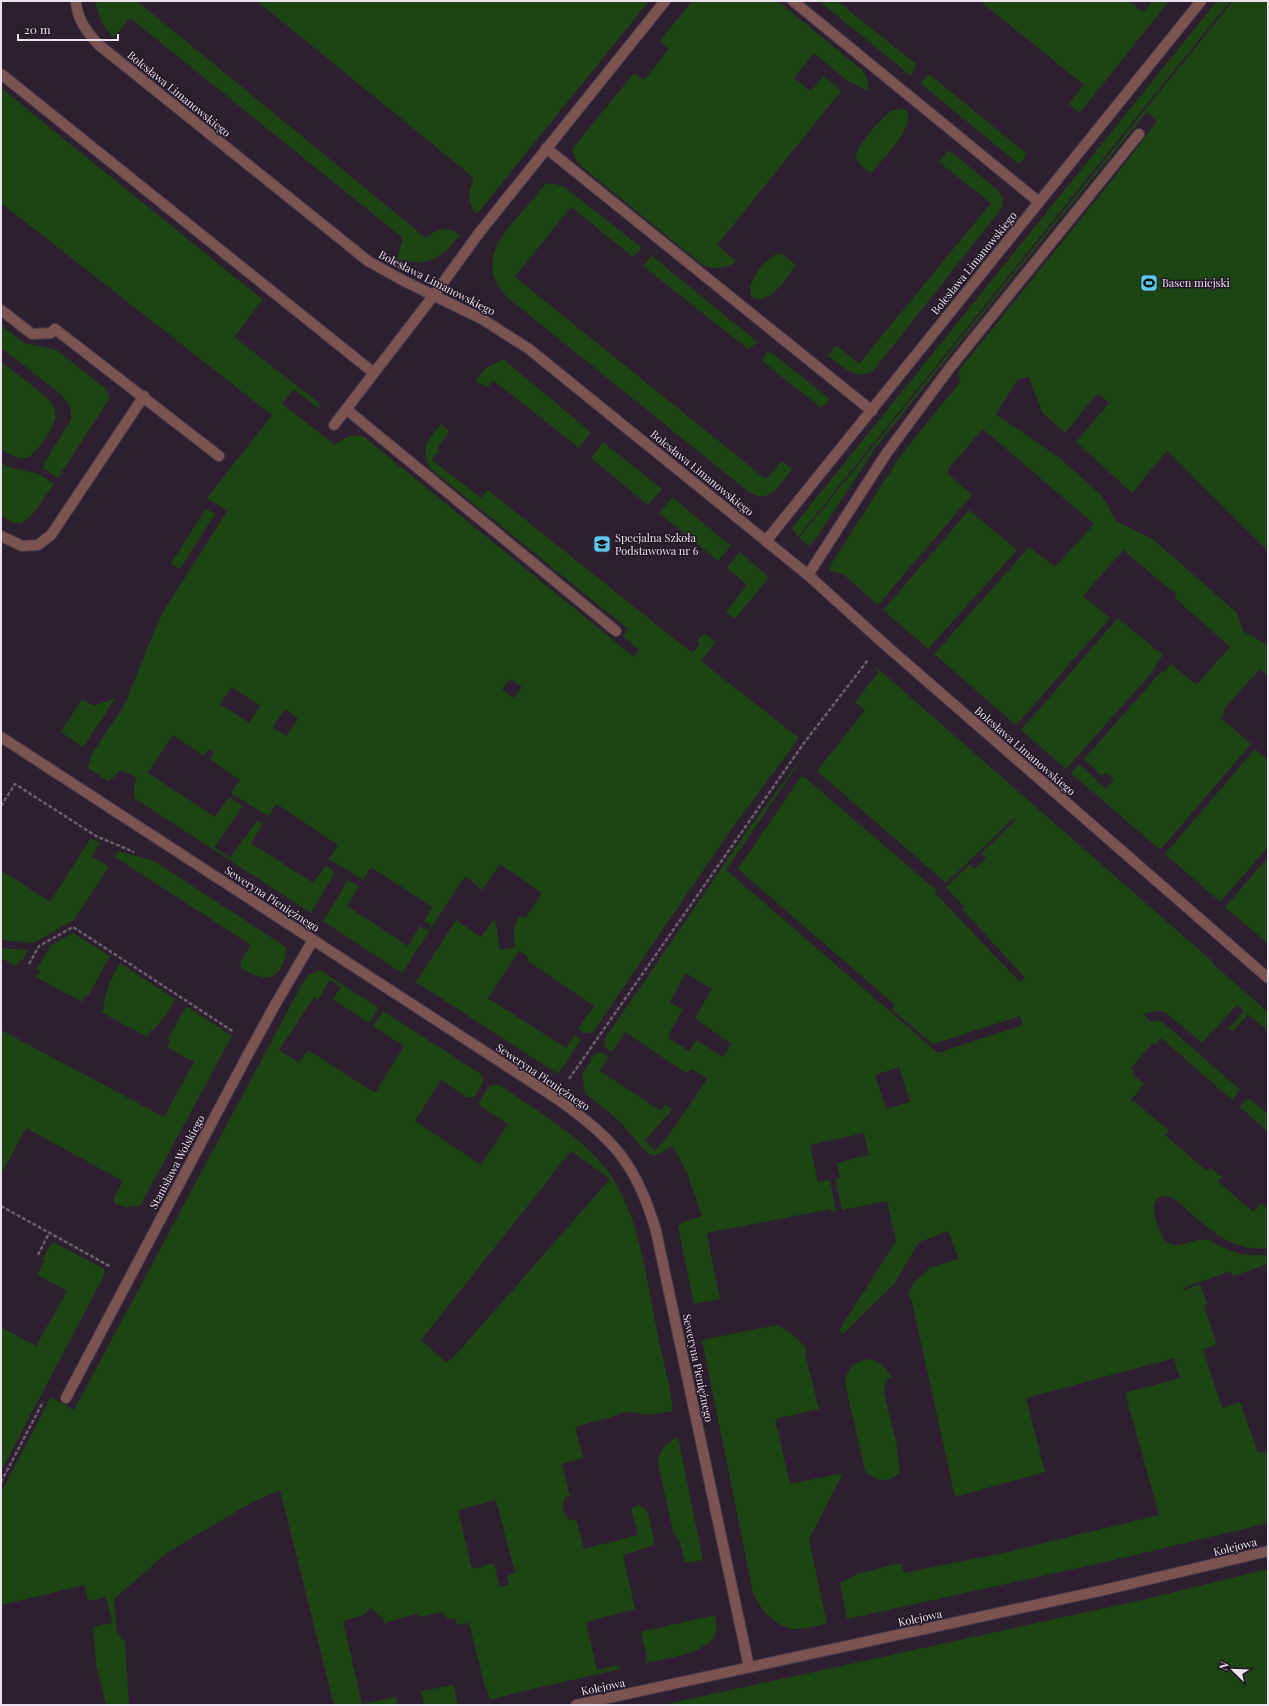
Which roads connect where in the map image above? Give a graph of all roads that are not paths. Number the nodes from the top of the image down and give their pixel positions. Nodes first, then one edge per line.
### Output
1 (76, 1) edge
2 (665, 1) edge
3 (792, 1) edge
4 (1201, 1) edge
5 (1, 74) edge
6 (1139, 134) dead end
7 (546, 148) junction
8 (1039, 202) junction
9 (434, 295) junction
10 (1, 310) edge
11 (374, 373) junction
12 (144, 396) junction
13 (346, 409) junction
14 (872, 411) junction
15 (334, 425) dead end
16 (219, 456) dead end
17 (1, 536) edge
18 (766, 541) junction
19 (808, 575) junction
20 (616, 630) dead end
21 (3, 742) edge
22 (314, 940) junction
23 (1268, 978) edge
24 (66, 1398) dead end
25 (1268, 1551) edge
26 (748, 1667) junction
27 (576, 1705) edge

1 - 9 street, Bolesława Limanowskiego
2 - 7 street
3 - 8 street
4 - 8 street, Bolesława Limanowskiego
5 - 11 street
6 - 19 street
7 - 9 street
7 - 14 street
8 - 14 street, Bolesława Limanowskiego
9 - 11 street
9 - 18 street, Bolesława Limanowskiego
10 - 12 street
11 - 13 street
12 - 16 street
12 - 17 street
13 - 15 street
13 - 20 street
14 - 18 street, Bolesława Limanowskiego
18 - 19 street, Bolesława Limanowskiego
19 - 23 street, Bolesława Limanowskiego
21 - 22 street, Seweryna Pieniężnego
22 - 24 street, Stanisława Wolskiego
22 - 26 street, Seweryna Pieniężnego
25 - 26 street, Kolejowa
26 - 27 street, Kolejowa

